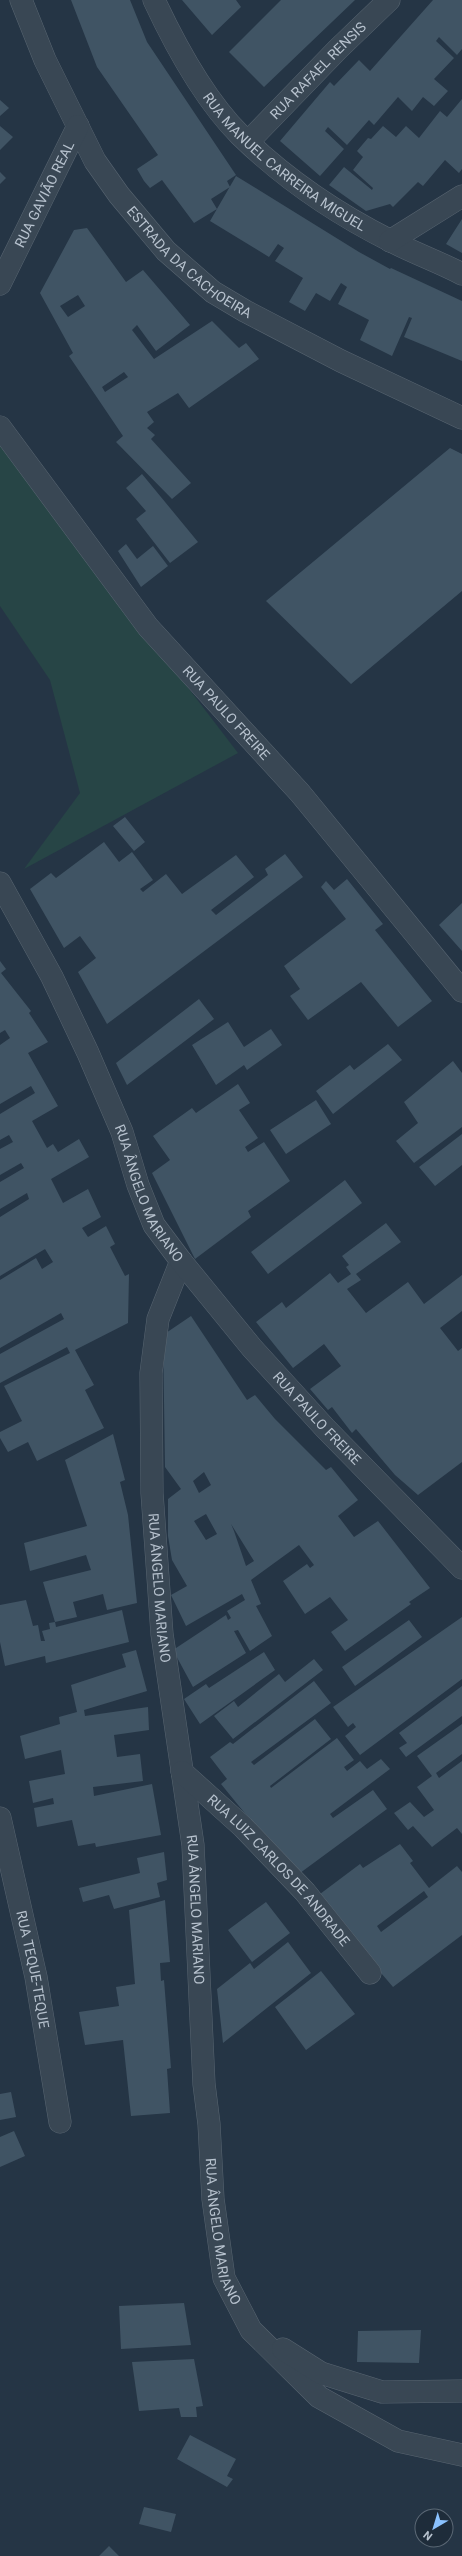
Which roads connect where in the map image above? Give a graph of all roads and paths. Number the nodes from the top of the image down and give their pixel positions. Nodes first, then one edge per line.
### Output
1 (21, 0) edge
2 (154, 0) edge
3 (389, 0) edge
4 (78, 126) junction
5 (248, 142) junction
6 (462, 196) edge
7 (390, 241) junction
8 (462, 274) edge
9 (0, 284) edge
10 (462, 418) edge
11 (0, 427) edge
12 (0, 883) edge
13 (462, 991) edge
14 (181, 1261) junction
15 (462, 1568) edge
16 (182, 1772) junction
17 (0, 1818) edge
18 (370, 1973) dead end
19 (60, 2122) dead end
20 (251, 2330) junction
21 (462, 2391) edge
22 (462, 2455) edge

1 - 4 street, ESTRADA DA CACHOEIRA
2 - 5 street, RUA MANUEL CARREIRA MIGUEL
3 - 5 street, RUA RAFAEL RENSIS
4 - 9 street, RUA GAVIÃO REAL
4 - 10 street, ESTRADA DA CACHOEIRA
5 - 7 street, RUA MANUEL CARREIRA MIGUEL
6 - 7 street
7 - 8 street, RUA MANUEL CARREIRA MIGUEL
11 - 13 street, RUA PAULO FREIRE
12 - 14 street, RUA ÂNGELO MARIANO
14 - 15 street, RUA PAULO FREIRE
14 - 16 street, RUA ÂNGELO MARIANO
16 - 18 street, RUA LUIZ CARLOS DE ANDRADE
16 - 20 street, RUA ÂNGELO MARIANO
17 - 19 street, RUA TEQUE-TEQUE
20 - 21 street
20 - 22 street, RUA ÂNGELO MARIANO

